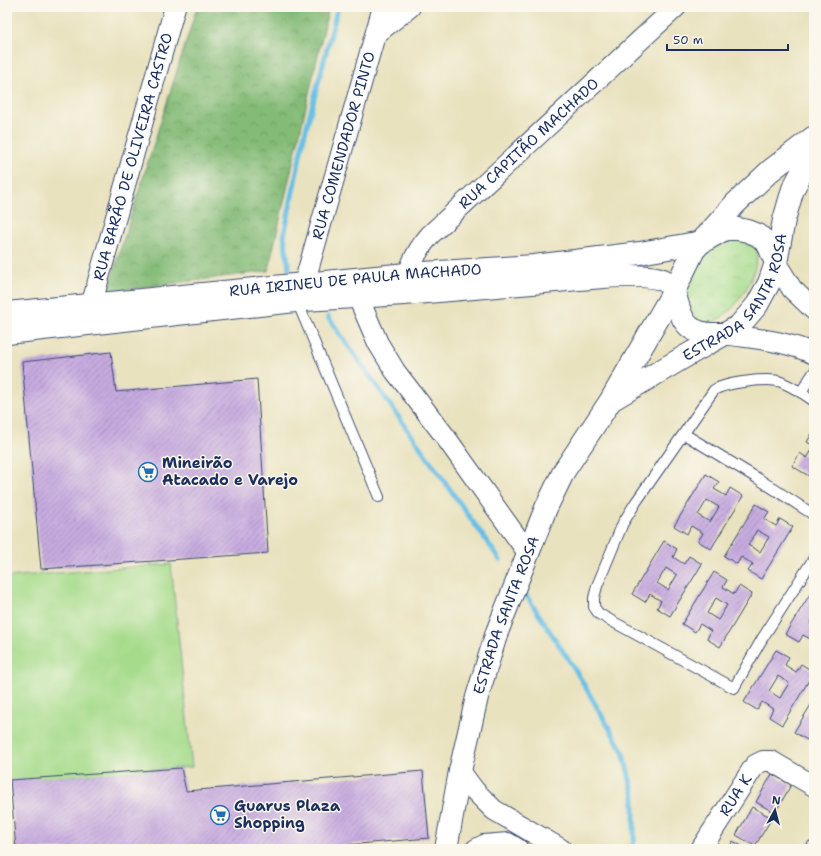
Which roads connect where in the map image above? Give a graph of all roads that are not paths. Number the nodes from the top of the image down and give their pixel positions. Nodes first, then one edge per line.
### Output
1 (175, 7) edge
2 (384, 7) edge
3 (410, 7) edge
4 (676, 7) edge
5 (376, 34) junction
6 (814, 137) edge
7 (814, 156) edge
8 (702, 242) junction
9 (776, 263) junction
10 (406, 284) junction
11 (674, 291) junction
12 (300, 292) junction
13 (358, 297) junction
14 (91, 306) junction
15 (814, 310) edge
16 (7, 313) edge
17 (7, 333) edge
18 (724, 334) junction
19 (814, 354) edge
20 (814, 372) edge
21 (801, 392) junction
22 (611, 400) junction
23 (814, 401) edge
24 (684, 434) junction
25 (379, 497) dead end
26 (814, 515) edge
27 (528, 553) junction
28 (814, 558) edge
29 (460, 771) junction
30 (814, 786) edge
31 (513, 822) junction
32 (513, 846) edge
33 (446, 849) edge
34 (476, 849) edge
35 (561, 849) edge
36 (701, 849) edge

1 - 14 street, RUA BARÃO DE OLIVEIRA CASTRO
2 - 5 street, RUA COMENDADOR PINTO
3 - 5 street
4 - 10 street, RUA CAPITÃO MACHADO
5 - 12 street, RUA COMENDADOR PINTO
6 - 8 street, ESTRADA SANTA ROSA
7 - 9 street, ESTRADA SANTA ROSA
8 - 9 street
8 - 10 street, RUA IRINEU DE PAULA MACHADO
8 - 11 street, ESTRADA SANTA ROSA
9 - 15 street
9 - 18 street, ESTRADA SANTA ROSA
10 - 11 street, RUA IRINEU DE PAULA MACHADO
10 - 12 street, RUA IRINEU DE PAULA MACHADO
10 - 13 street, RUA IRINEU DE PAULA MACHADO
11 - 18 street
11 - 22 street, ESTRADA SANTA ROSA
12 - 13 street, RUA IRINEU DE PAULA MACHADO
12 - 14 street, RUA IRINEU DE PAULA MACHADO
12 - 17 street, RUA IRINEU DE PAULA MACHADO
12 - 25 lane
13 - 27 street
14 - 16 street, RUA IRINEU DE PAULA MACHADO
18 - 19 street
18 - 22 street, ESTRADA SANTA ROSA
20 - 21 lane
21 - 23 lane
21 - 24 lane
22 - 27 street, ESTRADA SANTA ROSA
24 - 26 lane
24 - 28 lane
27 - 29 street, ESTRADA SANTA ROSA
29 - 31 street
29 - 33 street, ESTRADA SANTA ROSA
30 - 36 street, RUA K
31 - 32 street
31 - 35 street
32 - 34 street

